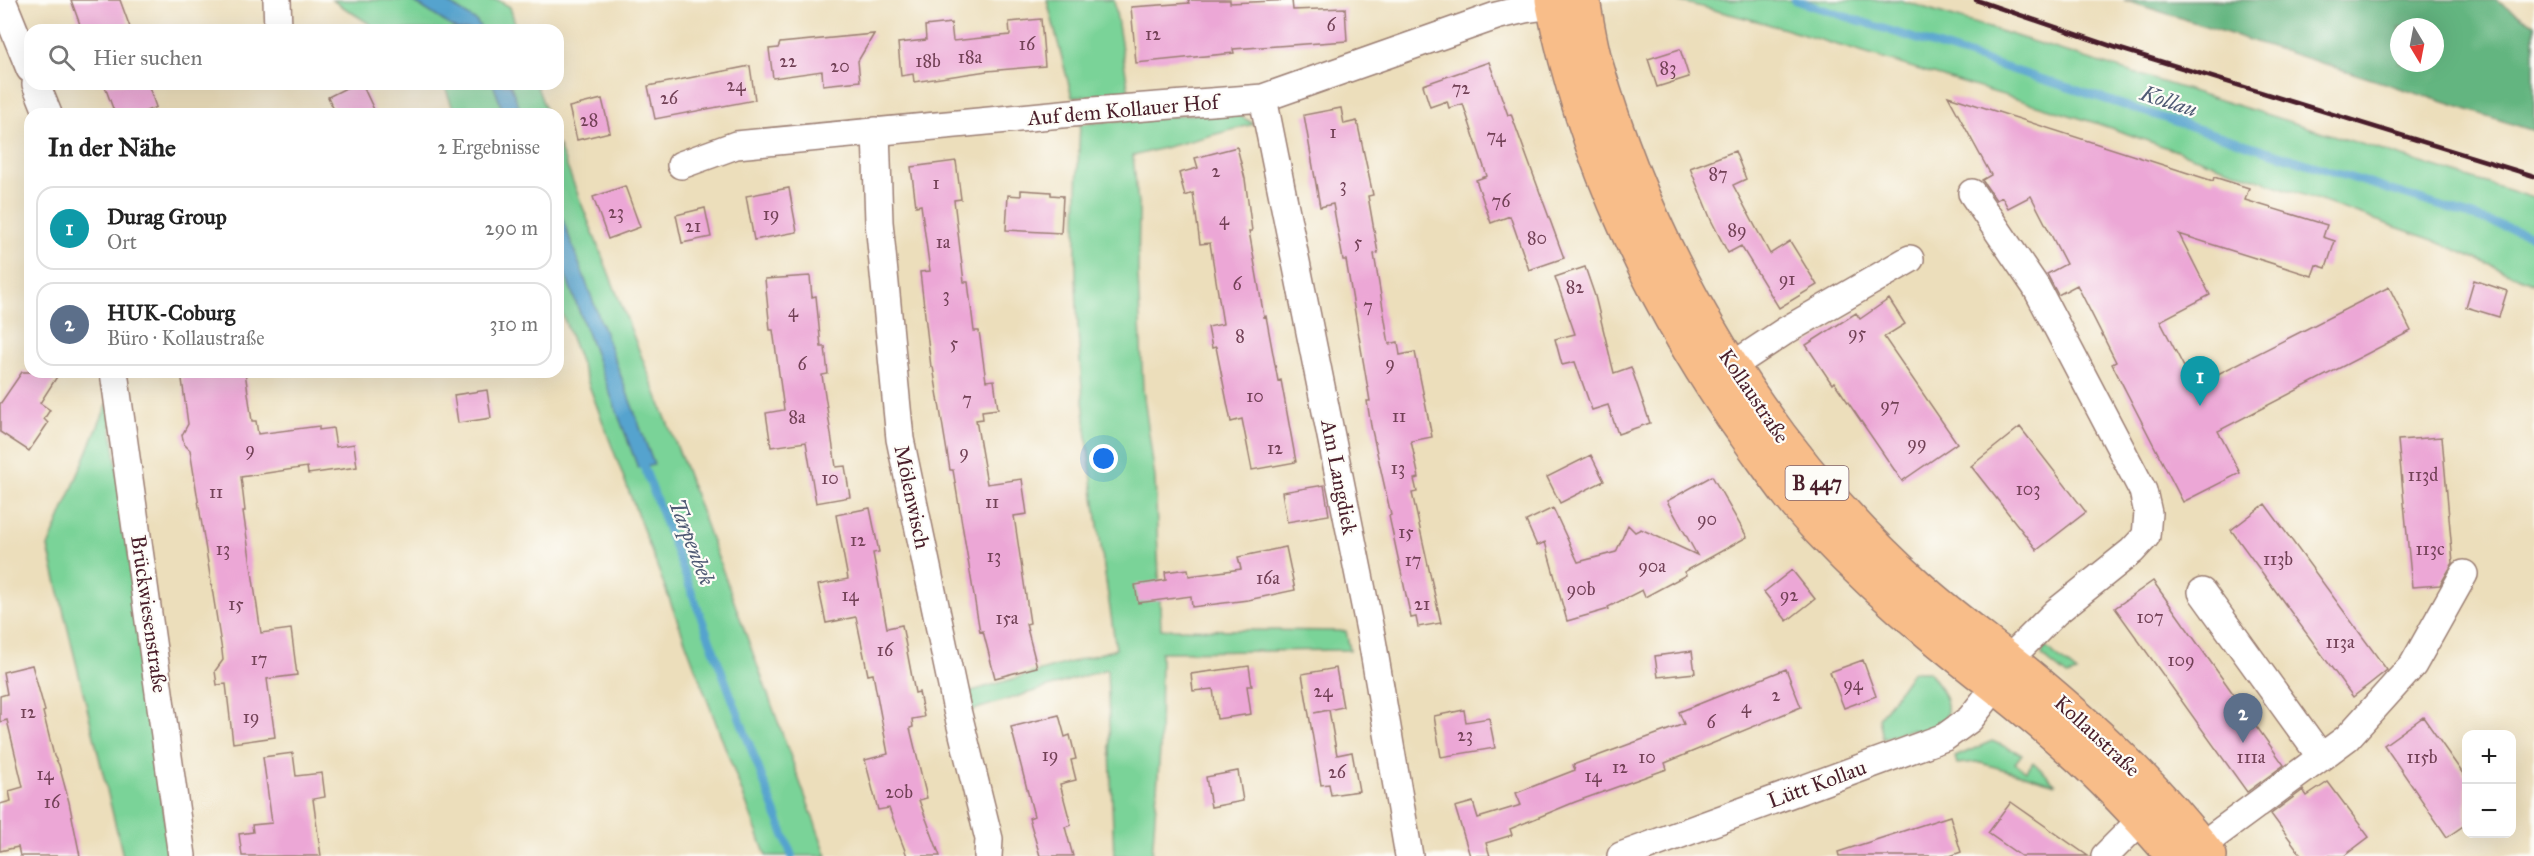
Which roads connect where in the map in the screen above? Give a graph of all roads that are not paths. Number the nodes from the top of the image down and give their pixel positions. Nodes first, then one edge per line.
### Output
1 (2, 0) edge
2 (277, 0) edge
3 (1563, 2) edge
4 (278, 24) edge
5 (24, 54) edge
6 (38, 90) edge
7 (1263, 98) junction
8 (46, 108) edge
9 (876, 131) junction
10 (681, 165) dead end
11 (1972, 193) dead end
12 (1910, 259) dead end
13 (1732, 366) junction
14 (115, 378) edge
15 (2464, 574) dead end
16 (2202, 592) dead end
17 (2002, 673) junction
18 (2321, 757) junction
19 (2141, 820) junction
20 (2195, 852) edge
21 (182, 856) edge
22 (988, 856) edge
23 (1409, 856) edge
24 (1621, 856) edge
25 (2105, 856) edge

1 - 5 street
2 - 4 street
3 - 7 street, Auf dem Kollauer Hof
3 - 13 main road, Kollaustraße / B 447
3 - 17 main road, Kollaustraße / B 447
6 - 8 street
7 - 9 street, Auf dem Kollauer Hof
7 - 23 street, Am Langdiek
9 - 10 street, Auf dem Kollauer Hof
9 - 22 street, Mölenwisch
11 - 17 street, Lütt Kollau
12 - 13 street
13 - 17 main road, Kollaustraße / B 447
14 - 21 street, Brückwiesenstraße
15 - 18 street
16 - 18 street
17 - 19 main road, Kollaustraße / B 447
17 - 20 main road, Kollaustraße / B 447
17 - 24 street, Lütt Kollau
18 - 20 street
19 - 20 main road, Kollaustraße / B 447
19 - 25 street

